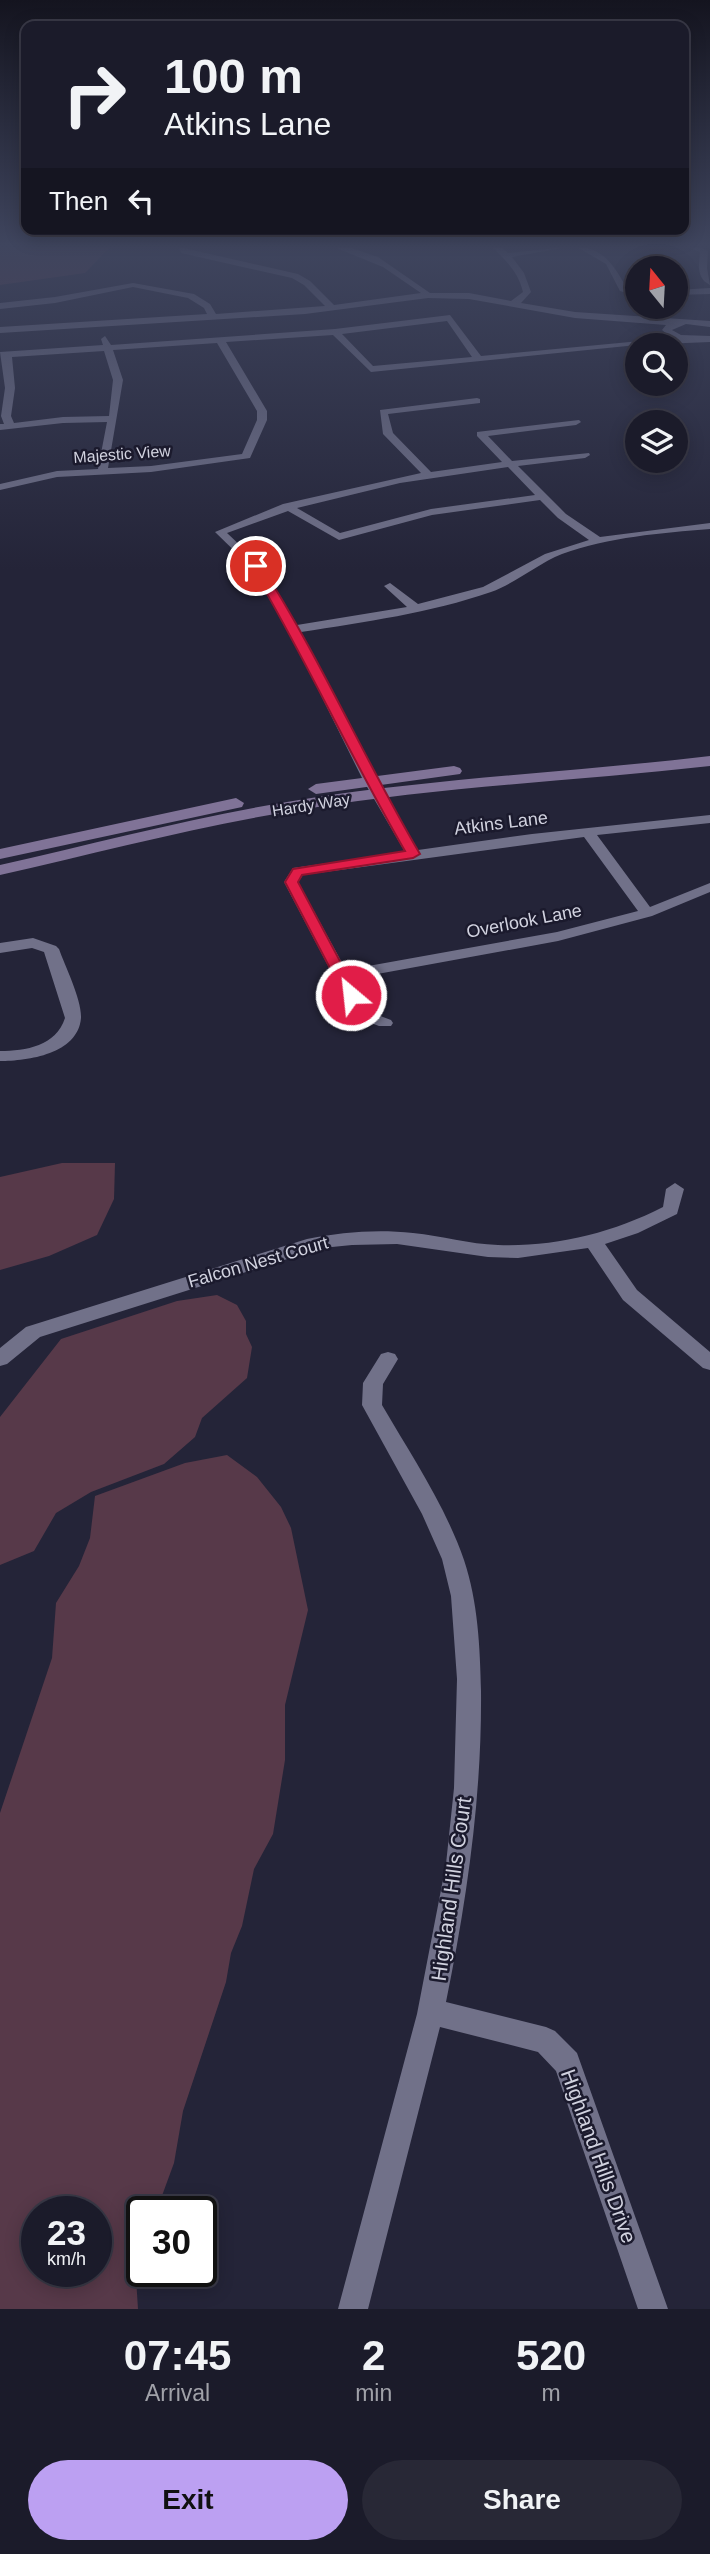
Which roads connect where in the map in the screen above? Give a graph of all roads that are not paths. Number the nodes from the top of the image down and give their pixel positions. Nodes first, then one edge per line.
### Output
1 (4, 355) edge
2 (110, 355) edge
3 (229, 355) edge
4 (357, 355) edge
5 (475, 355) edge
6 (513, 355) edge
7 (478, 358) junction
8 (477, 401) dead end
9 (113, 419) junction
10 (576, 422) dead end
11 (5, 426) edge
12 (585, 455) dead end
13 (510, 464) junction
14 (102, 472) junction
15 (427, 474) junction
16 (0, 487) edge
17 (542, 497) junction
18 (287, 506) junction
19 (710, 526) edge
20 (598, 541) junction
21 (390, 586) dead end
22 (414, 607) junction
23 (294, 629) junction
24 (710, 746) edge
25 (710, 761) edge
26 (375, 787) junction
27 (710, 819) edge
28 (588, 833) junction
29 (0, 854) edge
30 (413, 854) junction
31 (0, 870) edge
32 (710, 887) edge
33 (648, 913) junction
34 (0, 948) edge
35 (341, 976) junction
36 (385, 1023) dead end
37 (0, 1056) edge
38 (675, 1189) dead end
39 (593, 1241) junction
40 (0, 1359) edge
41 (388, 1359) dead end
42 (710, 1363) edge
43 (432, 2012) junction
44 (353, 2309) edge
45 (653, 2309) edge

1 - 11 street
2 - 9 street
3 - 14 street, Majestic View
4 - 7 street
5 - 7 street
6 - 7 street
8 - 15 street
9 - 11 street
9 - 14 street
10 - 13 street
12 - 13 street
13 - 15 street
13 - 17 street
14 - 16 street, Majestic View
15 - 18 street
17 - 18 street
17 - 20 street
18 - 23 street
19 - 20 street
20 - 22 street
21 - 22 street
22 - 23 street
23 - 26 street
24 - 26 main road, Hardy Way
25 - 26 main road, Hardy Way
26 - 29 main road, Hardy Way
26 - 30 street
26 - 31 main road, Hardy Way
27 - 28 street, Atkins Lane
28 - 30 street, Atkins Lane
28 - 33 street
30 - 35 street, Atkins Lane
32 - 33 street, Overlook Lane
33 - 35 street, Overlook Lane
34 - 37 street
35 - 36 street
38 - 39 street, Falcon Nest Court
39 - 40 street, Falcon Nest Court
39 - 42 street
41 - 43 street, Highland Hills Court
43 - 44 street, Highland Hills Court
43 - 45 street, Highland Hills Drive

